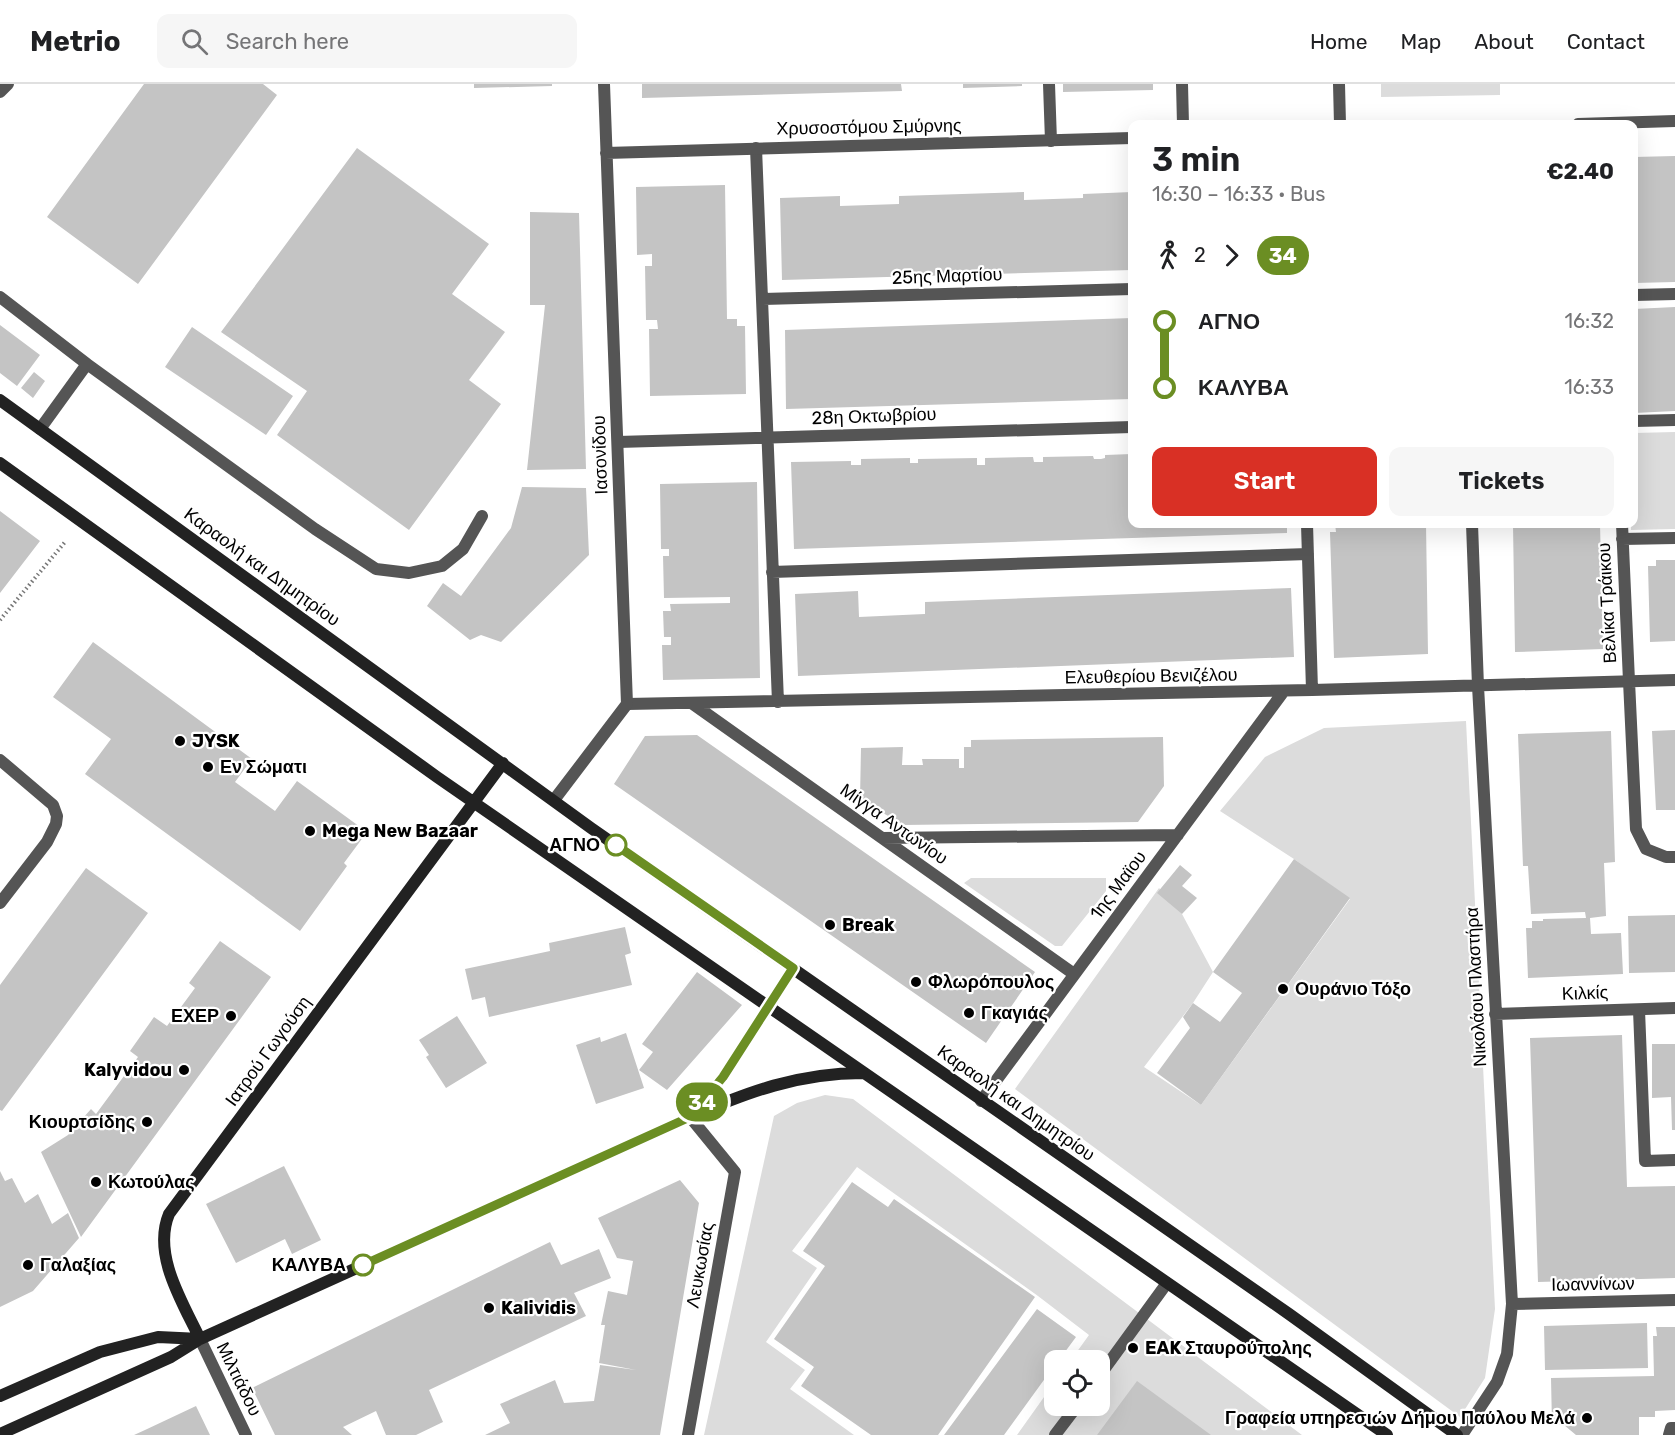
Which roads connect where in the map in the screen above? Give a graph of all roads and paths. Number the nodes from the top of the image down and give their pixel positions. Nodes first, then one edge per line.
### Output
1 (8, 84) edge
2 (604, 84) edge
3 (1049, 84) edge
4 (1182, 84) edge
5 (1339, 84) edge
6 (0, 92) edge
7 (1183, 120) edge
8 (1340, 120) edge
9 (1675, 121) edge
10 (1638, 122) edge
11 (1128, 138) edge
12 (1051, 141) junction
13 (756, 148) junction
14 (606, 153) junction
15 (1128, 289) edge
16 (1675, 294) edge
17 (1638, 295) edge
18 (0, 297) edge
19 (764, 299) junction
20 (87, 364) junction
21 (0, 400) edge
22 (1675, 420) edge
23 (1638, 421) edge
24 (1128, 427) edge
25 (40, 429) junction
26 (768, 437) junction
27 (618, 442) junction
28 (0, 463) edge
29 (482, 516) dead end
30 (81, 522) junction
31 (1307, 528) edge
32 (1472, 528) edge
33 (1622, 528) edge
34 (1675, 538) edge
35 (1622, 539) junction
36 (1308, 554) junction
37 (772, 572) junction
38 (0, 620) edge
39 (1675, 680) edge
40 (1629, 681) junction
41 (1478, 686) junction
42 (1312, 690) junction
43 (1284, 691) junction
44 (778, 702) junction
45 (627, 704) junction
46 (693, 704) junction
47 (0, 760) edge
48 (503, 763) junction
49 (554, 800) junction
50 (474, 802) junction
51 (1178, 835) junction
52 (882, 838) junction
53 (1675, 857) edge
54 (0, 903) edge
55 (793, 968) junction
56 (1074, 974) junction
57 (767, 1006) junction
58 (1675, 1008) edge
59 (1639, 1010) junction
60 (1495, 1014) junction
61 (864, 1073) junction
62 (981, 1101) junction
63 (690, 1117) junction
64 (1675, 1160) edge
65 (1167, 1283) junction
66 (1675, 1300) edge
67 (1512, 1304) junction
68 (200, 1339) junction
69 (1110, 1361) edge
70 (0, 1396) edge
71 (1069, 1416) edge
72 (1675, 1428) edge
73 (0, 1434) edge
74 (246, 1435) edge
75 (688, 1435) edge
76 (1055, 1435) edge
77 (1388, 1435) edge
78 (1460, 1435) edge
79 (1669, 1435) edge

1 - 6 street
2 - 14 street, Ιασονίδου
3 - 12 street
4 - 7 street
5 - 8 street
9 - 10 street
11 - 12 street, Χρυσοστόμου Σμύρνης
12 - 13 street, Χρυσοστόμου Σμύρνης
13 - 14 street, Χρυσοστόμου Σμύρνης
13 - 19 street
14 - 27 street, Ιασονίδου
15 - 19 street, 25ης Μαρτίου
16 - 17 street
18 - 20 street
19 - 26 street
20 - 25 street
20 - 29 street
21 - 25 main road, Καραολή και Δημητρίου
22 - 23 street
24 - 26 street, 28η Οκτωβρίου
25 - 48 main road, Καραολή και Δημητρίου
26 - 27 street, 28η Οκτωβρίου
26 - 37 street
27 - 45 street, Ιασονίδου
28 - 30 main road
30 - 38 path
30 - 50 main road
31 - 36 street
32 - 41 street, Νικολάου Πλαστήρα
33 - 35 street, Βελίκα Τράικου
34 - 35 street
35 - 40 street, Βελίκα Τράικου
36 - 37 street
36 - 42 street
37 - 44 street
39 - 40 street, Ελευθερίου Βενιζέλου
40 - 41 street, Ελευθερίου Βενιζέλου
40 - 53 street, Βελίκα Τράικου
41 - 42 street, Ελευθερίου Βενιζέλου
41 - 60 street, Νικολάου Πλαστήρα
42 - 43 street, Ελευθερίου Βενιζέλου
43 - 44 street, Ελευθερίου Βενιζέλου
43 - 51 street, 1ης Μαϊου
44 - 46 street, Ελευθερίου Βενιζέλου
45 - 46 street, Ελευθερίου Βενιζέλου
45 - 49 street
46 - 52 street, Μίγγα Αντωνίου
47 - 54 street
48 - 49 main road, Καραολή και Δημητρίου
48 - 50 main road, Ιατρού Γωγούση
49 - 55 main road, Καραολή και Δημητρίου
50 - 57 main road
50 - 68 main road, Ιατρού Γωγούση
51 - 52 street
51 - 56 street, 1ης Μαϊου
52 - 56 street, Μίγγα Αντωνίου
55 - 57 main road
55 - 62 main road, Καραολή και Δημητρίου
56 - 62 street, 1ης Μαϊου
57 - 61 main road
57 - 63 main road
58 - 59 street, Κιλκίς
59 - 60 street, Κιλκίς
59 - 64 street
60 - 67 street, Νικολάου Πλαστήρα
61 - 63 main road
61 - 65 main road
62 - 78 main road, Καραολή και Δημητρίου
63 - 68 main road
63 - 75 street, Λευκωσίας
65 - 69 street
65 - 77 main road
66 - 67 street, Ιωαννίνων
67 - 78 street, Νικολάου Πλαστήρα
68 - 70 main road
68 - 73 main road
68 - 74 street, Μιλτιάδου
71 - 76 street
72 - 79 street

